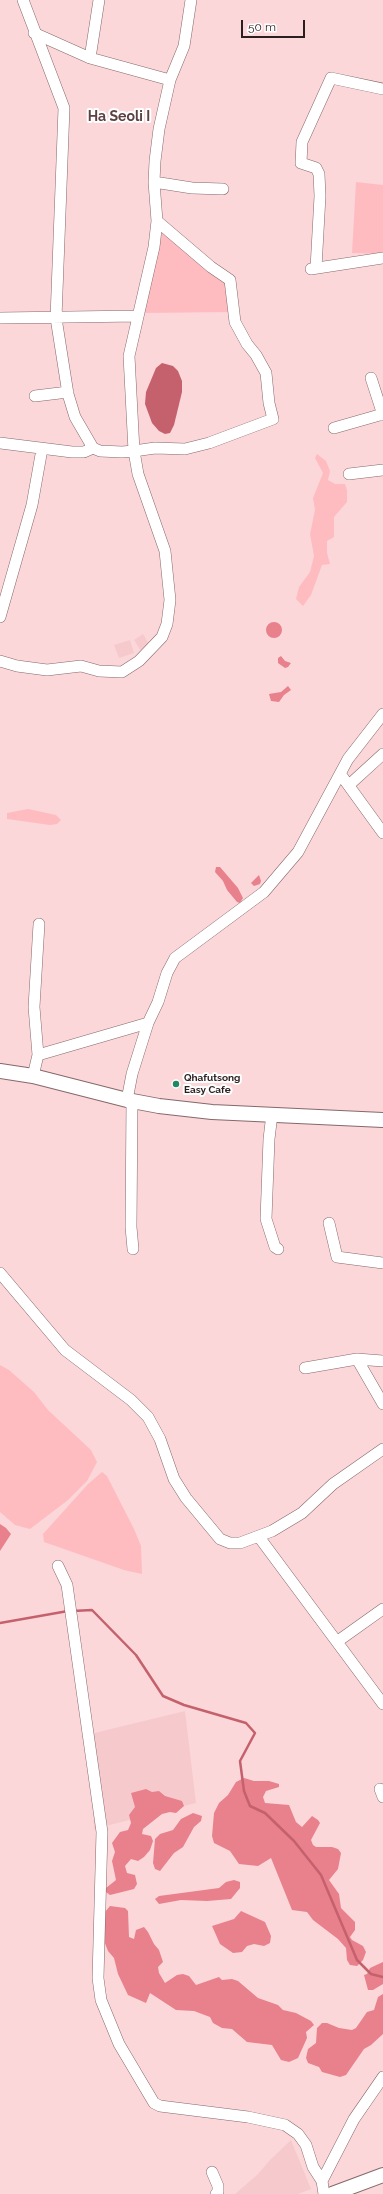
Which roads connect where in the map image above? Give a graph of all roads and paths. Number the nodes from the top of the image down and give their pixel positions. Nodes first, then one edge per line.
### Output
1 (23, 0) edge
2 (99, 0) edge
3 (191, 0) edge
4 (34, 33) junction
5 (90, 58) junction
6 (170, 80) junction
7 (383, 89) edge
8 (154, 182) junction
9 (223, 189) dead end
10 (157, 221) junction
11 (383, 258) edge
12 (138, 316) junction
13 (0, 318) edge
14 (56, 318) junction
15 (371, 378) dead end
16 (68, 392) junction
17 (35, 396) dead end
18 (383, 414) edge
19 (334, 428) dead end
20 (0, 443) edge
21 (93, 448) junction
22 (42, 449) junction
23 (134, 451) junction
24 (383, 470) edge
25 (349, 474) dead end
26 (0, 617) edge
27 (0, 661) edge
28 (383, 714) edge
29 (383, 754) edge
30 (341, 775) junction
31 (349, 785) junction
32 (383, 833) edge
33 (39, 924) dead end
34 (148, 1023) junction
35 (38, 1054) junction
36 (0, 1071) edge
37 (33, 1076) junction
38 (129, 1101) junction
39 (272, 1114) junction
40 (383, 1120) edge
41 (329, 1223) dead end
42 (133, 1249) dead end
43 (278, 1249) dead end
44 (383, 1263) edge
45 (0, 1273) edge
46 (357, 1359) junction
47 (383, 1361) edge
48 (305, 1368) dead end
49 (383, 1404) edge
50 (383, 1449) edge
51 (259, 1537) junction
52 (58, 1566) dead end
53 (383, 1609) edge
54 (338, 1641) junction
55 (383, 1704) edge
56 (383, 2077) edge
57 (212, 2172) dead end
58 (383, 2175) edge
59 (322, 2181) junction
60 (216, 2194) edge
61 (324, 2194) edge
62 (333, 2194) edge

1 - 4 street
2 - 5 street
3 - 6 street
4 - 5 street
4 - 14 street
5 - 6 street
6 - 8 street
7 - 11 street
8 - 9 street
8 - 10 street
10 - 12 street
10 - 23 street
12 - 14 street
12 - 23 street
13 - 14 street
14 - 16 street
15 - 18 street
16 - 17 street
16 - 21 street
18 - 19 street
20 - 22 street
21 - 22 street
21 - 23 street
22 - 26 street
23 - 27 street
24 - 25 street
28 - 30 street
29 - 31 street
30 - 31 street
30 - 34 street
31 - 32 street
33 - 35 street
34 - 35 street
34 - 38 street
35 - 37 street
36 - 37 main road
37 - 38 main road
38 - 39 main road
38 - 42 street
39 - 40 main road
39 - 43 street
41 - 44 street
45 - 51 street
46 - 47 street
46 - 48 street
46 - 49 street
50 - 51 street
51 - 54 street
52 - 59 street
53 - 54 street
54 - 55 street
56 - 59 street
57 - 60 street
58 - 62 main road
59 - 61 street

